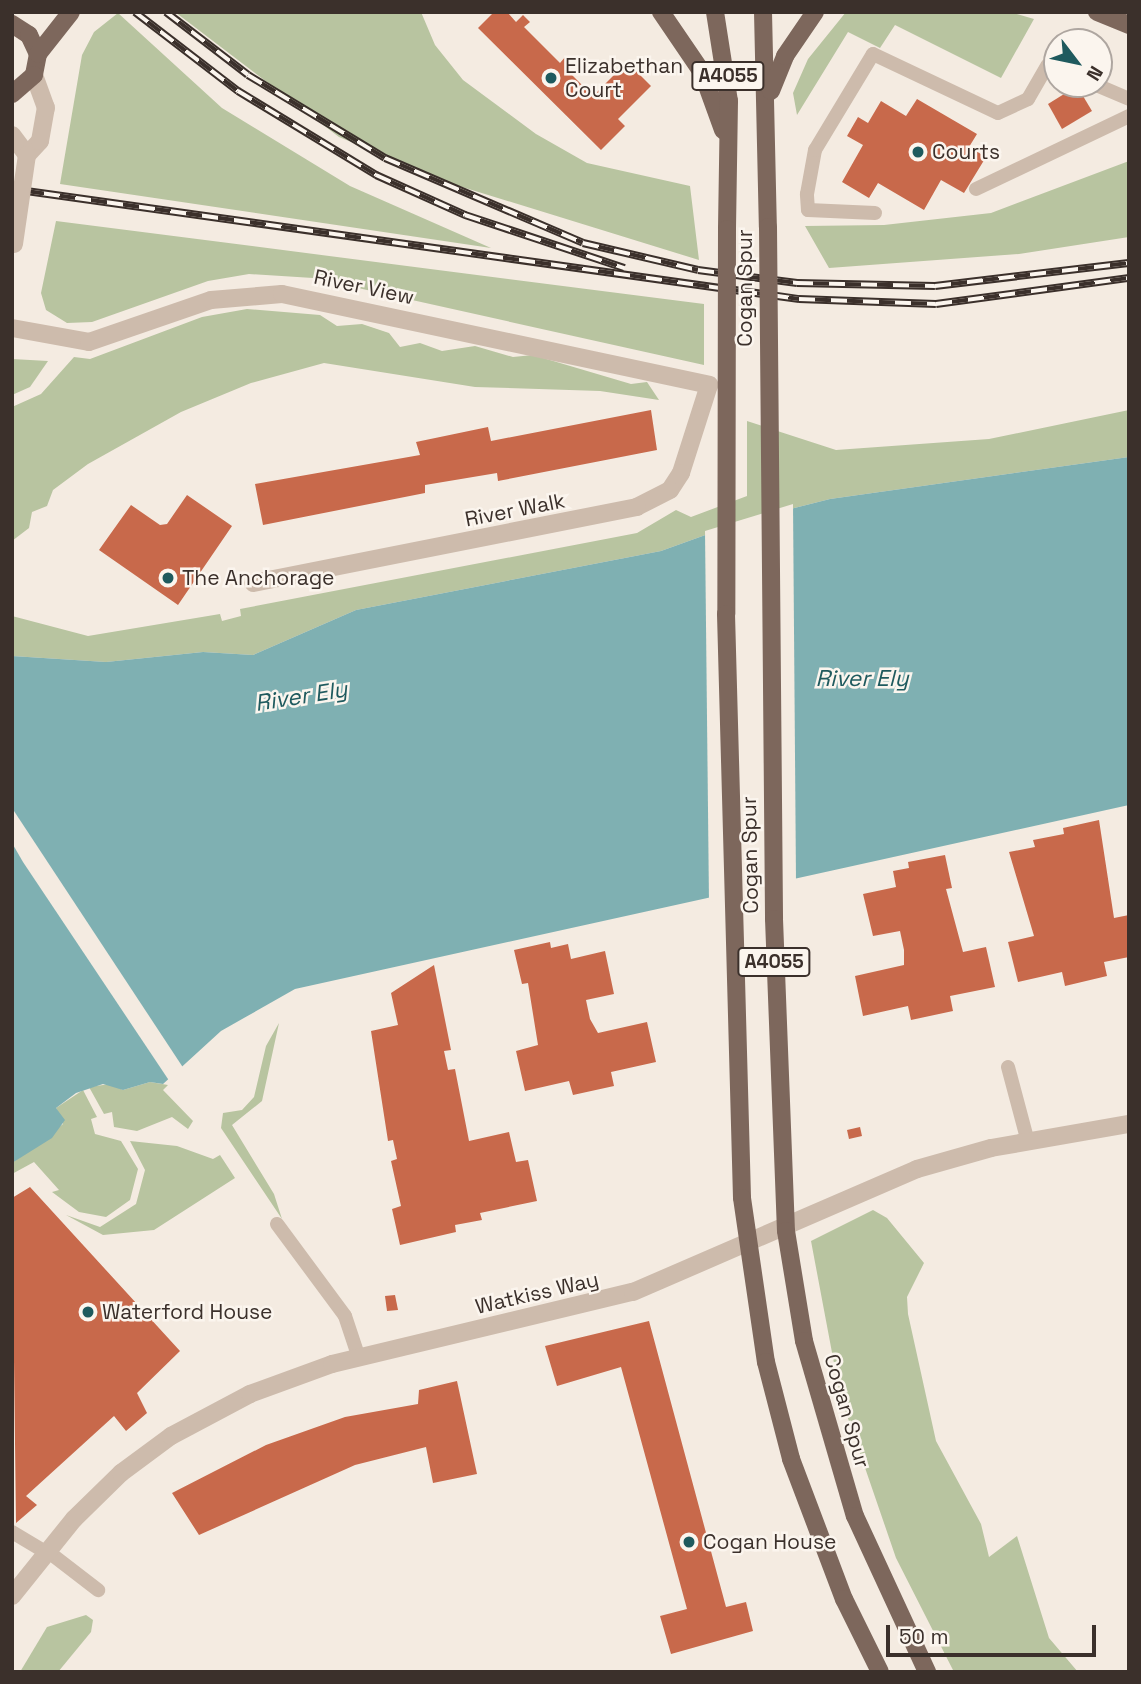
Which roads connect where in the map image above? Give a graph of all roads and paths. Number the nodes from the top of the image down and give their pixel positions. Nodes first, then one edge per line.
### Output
1 (71, 12) edge
2 (661, 12) edge
3 (715, 12) edge
4 (763, 12) edge
5 (815, 12) edge
6 (1097, 12) edge
7 (12, 24) edge
8 (1129, 25) edge
9 (38, 54) junction
10 (1043, 74) edge
11 (34, 75) junction
12 (12, 94) edge
13 (768, 97) junction
14 (1129, 116) edge
15 (12, 135) edge
16 (726, 140) junction
17 (27, 155) junction
18 (976, 190) dead end
19 (876, 213) dead end
20 (13, 247) edge
21 (12, 328) edge
22 (709, 385) joint
23 (253, 583) dead end
24 (1008, 1067) dead end
25 (1129, 1124) edge
26 (1028, 1142) junction
27 (277, 1224) dead end
28 (359, 1358) junction
29 (12, 1532) edge
30 (46, 1551) junction
31 (98, 1590) dead end
32 (12, 1596) edge
33 (880, 1672) edge
34 (927, 1672) edge

1 - 9 main road
2 - 16 main road, A4055
3 - 16 main road, A4055
4 - 13 main road, A4055
5 - 13 main road
6 - 8 main road
7 - 9 main road
9 - 11 main road
10 - 19 lane
11 - 12 main road
11 - 17 street
13 - 34 main road, Cogan Spur / A4055, bridge
14 - 18 lane
15 - 17 street
16 - 33 main road, Cogan Spur / A4055, bridge
17 - 20 street, bridge
21 - 22 street, River View
22 - 23 street, River Walk
24 - 26 lane
25 - 26 street, Watkiss Way
26 - 28 street, Watkiss Way
27 - 28 lane
28 - 30 street, Watkiss Way
29 - 30 lane
30 - 31 lane
30 - 32 street, Watkiss Way

